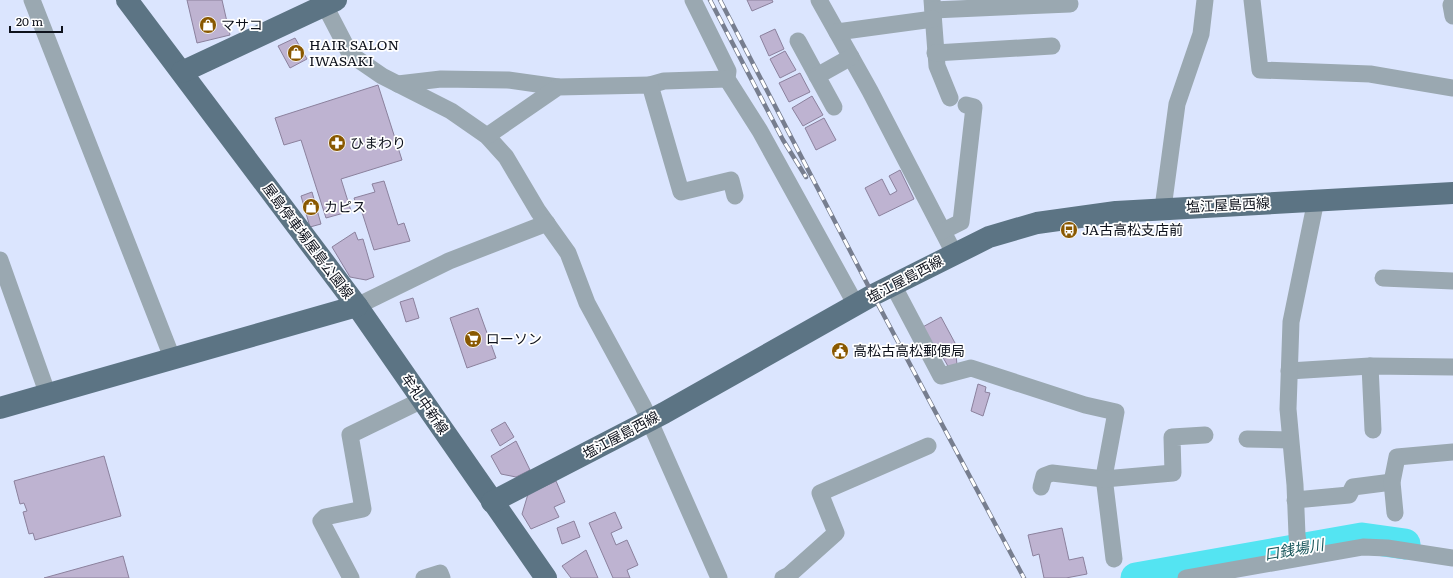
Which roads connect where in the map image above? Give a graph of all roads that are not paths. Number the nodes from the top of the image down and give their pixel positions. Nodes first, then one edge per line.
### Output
1 (32, 0) edge
2 (127, 0) edge
3 (693, 0) edge
4 (819, 0) edge
5 (1205, 0) edge
6 (1252, 0) edge
7 (1453, 1) edge
8 (327, 2) edge
9 (1070, 4) dead end
10 (933, 10) edge
11 (1453, 16) edge
12 (837, 32) junction
13 (798, 41) dead end
14 (1052, 46) dead end
15 (935, 53) junction
16 (851, 57) junction
17 (182, 72) junction
18 (817, 76) junction
19 (728, 79) junction
20 (398, 84) junction
21 (650, 85) junction
22 (558, 87) junction
23 (1453, 88) edge
24 (950, 98) dead end
25 (966, 105) dead end
26 (834, 107) dead end
27 (487, 136) junction
28 (1453, 193) edge
29 (736, 196) dead end
30 (1316, 200) junction
31 (1163, 208) junction
32 (547, 223) junction
33 (943, 232) junction
34 (954, 253) junction
35 (0, 260) edge
36 (1383, 278) dead end
37 (1453, 281) edge
38 (893, 285) junction
39 (856, 305) junction
40 (357, 306) junction
41 (173, 360) junction
42 (1370, 366) junction
43 (1453, 367) edge
44 (1290, 372) junction
45 (48, 395) junction
46 (422, 400) junction
47 (0, 408) edge
48 (649, 420) junction
49 (1373, 430) dead end
50 (1205, 435) dead end
51 (1246, 439) dead end
52 (1290, 440) junction
53 (928, 446) dead end
54 (1453, 452) edge
55 (1104, 478) junction
56 (1392, 482) junction
57 (1041, 487) dead end
58 (1295, 500) junction
59 (492, 502) junction
60 (1395, 513) dead end
61 (1300, 557) junction
62 (1453, 558) edge
63 (1114, 559) dead end
64 (1275, 571) edge
65 (1221, 575) edge
66 (351, 578) edge
67 (424, 578) edge
68 (442, 578) edge
69 (546, 578) edge
70 (719, 578) edge
71 (783, 578) edge
72 (1186, 578) edge

1 - 41 street
2 - 17 main road
3 - 19 street
4 - 12 street
5 - 31 street
6 - 23 street
7 - 11 street
8 - 17 main road
8 - 20 street
9 - 10 street
10 - 12 street
10 - 15 street
12 - 16 street
13 - 18 street
14 - 15 street
15 - 24 street
16 - 18 street
16 - 33 street
17 - 40 main road, 屋島停車場屋島公園線
18 - 26 street
19 - 21 street
19 - 39 street
20 - 22 street
20 - 27 street
21 - 22 street
21 - 29 street
22 - 27 street
25 - 33 street
27 - 32 street
28 - 30 main road, 塩江屋島西線
30 - 31 main road, 塩江屋島西線
30 - 44 street
31 - 34 main road, 塩江屋島西線
32 - 40 street
32 - 48 street
33 - 34 street
34 - 38 main road, 塩江屋島西線
35 - 45 street
36 - 37 street
38 - 39 main road, 塩江屋島西線
38 - 55 street
39 - 48 main road, 塩江屋島西線
40 - 41 main road, 屋島停車場屋島公園線
40 - 46 main road, 牟礼中新線
41 - 45 main road, 屋島停車場屋島公園線
42 - 43 street
42 - 44 street
42 - 49 street
44 - 52 street
45 - 47 main road, 屋島停車場屋島公園線
46 - 59 main road, 牟礼中新線
46 - 66 street
48 - 59 main road, 塩江屋島西線
48 - 70 street
50 - 55 street
51 - 52 street
52 - 58 street
53 - 71 street
54 - 56 street
55 - 57 street
55 - 63 street
56 - 58 street
56 - 60 street
58 - 61 street
59 - 69 main road
61 - 62 street
61 - 64 street
64 - 65 street
65 - 72 street
67 - 68 street

